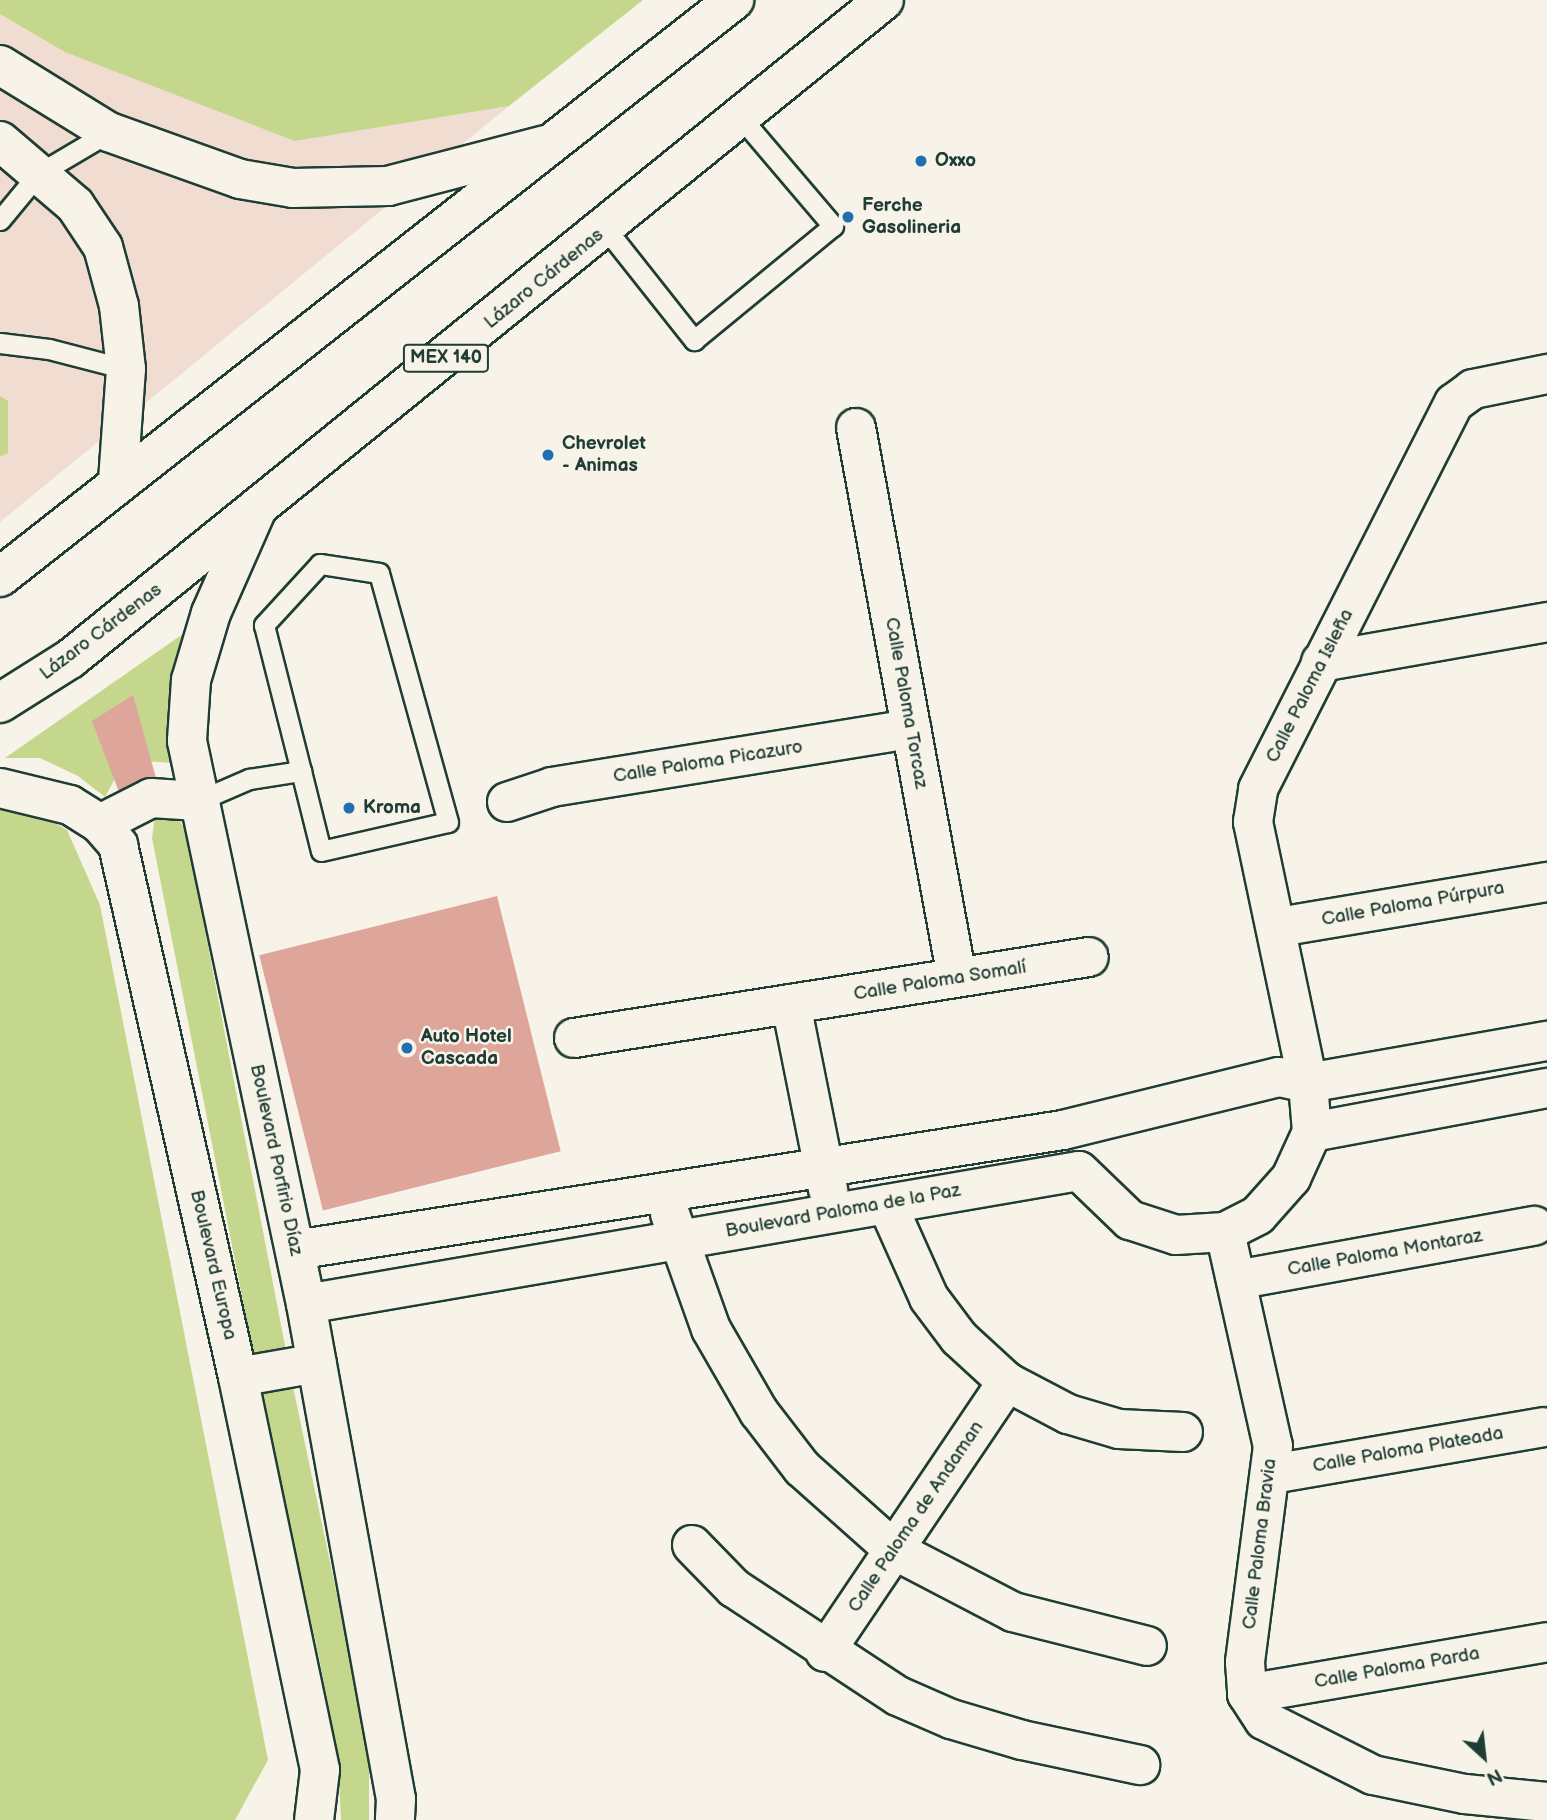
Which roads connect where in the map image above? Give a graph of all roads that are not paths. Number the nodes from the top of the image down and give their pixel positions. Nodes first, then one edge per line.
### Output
1 (734, 0) edge
2 (884, 0) edge
3 (0, 65) edge
4 (742, 119) junction
5 (109, 132) junction
6 (0, 141) edge
7 (545, 145) junction
8 (38, 174) junction
9 (0, 220) edge
10 (606, 229) junction
11 (0, 343) edge
12 (126, 369) junction
13 (1547, 374) edge
14 (856, 428) dead end
15 (118, 480) junction
16 (256, 511) junction
17 (57, 531) junction
18 (0, 559) edge
19 (0, 577) edge
20 (1547, 622) edge
21 (1321, 662) junction
22 (0, 703) edge
23 (911, 729) junction
24 (301, 771) junction
25 (0, 788) edge
26 (198, 801) junction
27 (507, 802) dead end
28 (100, 824) junction
29 (1547, 882) edge
30 (1278, 927) junction
31 (1089, 957) dead end
32 (957, 978) junction
33 (791, 1004) junction
34 (573, 1038) dead end
35 (1547, 1041) edge
36 (1308, 1083) junction
37 (1547, 1088) edge
38 (1312, 1132) junction
39 (824, 1167) junction
40 (665, 1192) junction
41 (887, 1204) junction
42 (832, 1213) junction
43 (1534, 1226) dead end
44 (1224, 1232) junction
45 (675, 1239) junction
46 (295, 1250) junction
47 (1236, 1280) junction
48 (306, 1304) junction
49 (317, 1363) junction
50 (238, 1377) junction
51 (1007, 1382) junction
52 (1543, 1427) dead end
53 (1183, 1432) dead end
54 (1272, 1474) junction
55 (692, 1545) dead end
56 (894, 1550) junction
57 (1547, 1642) edge
58 (1147, 1646) dead end
59 (825, 1652) junction
60 (1247, 1694) junction
61 (1140, 1765) dead end
62 (1547, 1802) edge
63 (314, 1820) edge
64 (396, 1820) edge

1 - 7 main road
2 - 4 main road, Lázaro Cárdenas / MEX 140
3 - 5 main road
4 - 10 main road, Lázaro Cárdenas / MEX 140
4 - 10 lane
5 - 7 main road
5 - 8 lane
6 - 8 main road
7 - 15 main road
8 - 9 lane
8 - 12 main road
10 - 16 main road, Lázaro Cárdenas / MEX 140
11 - 12 lane
12 - 15 main road
13 - 21 main road, Calle Paloma Isleña
14 - 23 main road, Calle Paloma Torcaz
15 - 17 main road
16 - 22 main road, Lázaro Cárdenas / MEX 140
16 - 26 main road, Boulevard Porfirio Díaz
17 - 18 main road
17 - 19 main road
20 - 21 main road
21 - 30 main road, Calle Paloma Isleña
23 - 27 main road, Calle Paloma Picazuro
23 - 32 main road, Calle Paloma Torcaz
24 - 24 lane
24 - 26 lane
25 - 28 main road, Boulevard Europa
26 - 28 main road
26 - 46 main road, Boulevard Porfirio Díaz
28 - 50 main road, Boulevard Europa
29 - 30 main road, Calle Paloma Púrpura
30 - 36 main road, Calle Paloma Isleña
31 - 32 main road, Calle Paloma Somalí
32 - 33 main road, Calle Paloma Somalí
33 - 34 main road, Calle Paloma Somalí
33 - 39 main road
35 - 36 main road
36 - 38 main road, Boulevard Paloma de la Paz
36 - 39 main road
37 - 38 main road
38 - 44 main road, Boulevard Paloma de la Paz
39 - 40 main road
39 - 42 main road
40 - 45 main road
40 - 46 main road
41 - 42 main road, Boulevard Paloma de la Paz
41 - 44 main road, Boulevard Paloma de la Paz
41 - 51 main road
42 - 45 main road, Boulevard Paloma de la Paz
43 - 47 main road, Calle Paloma Montaraz
44 - 47 main road, Calle Paloma Bravia
45 - 48 main road, Boulevard Paloma de la Paz
45 - 56 main road
46 - 48 main road, Boulevard Porfirio Díaz
47 - 54 main road, Calle Paloma Bravia
48 - 49 main road, Boulevard Porfirio Díaz
49 - 50 main road
49 - 64 main road, Boulevard Porfirio Díaz
50 - 63 main road, Boulevard Europa
51 - 53 main road
51 - 56 main road, Calle Paloma de Andaman
52 - 54 main road, Calle Paloma Plateada
54 - 60 main road, Calle Paloma Bravia
55 - 59 main road
56 - 58 main road
56 - 59 main road, Calle Paloma de Andaman
57 - 60 main road, Calle Paloma Parda
59 - 61 main road
60 - 62 main road

